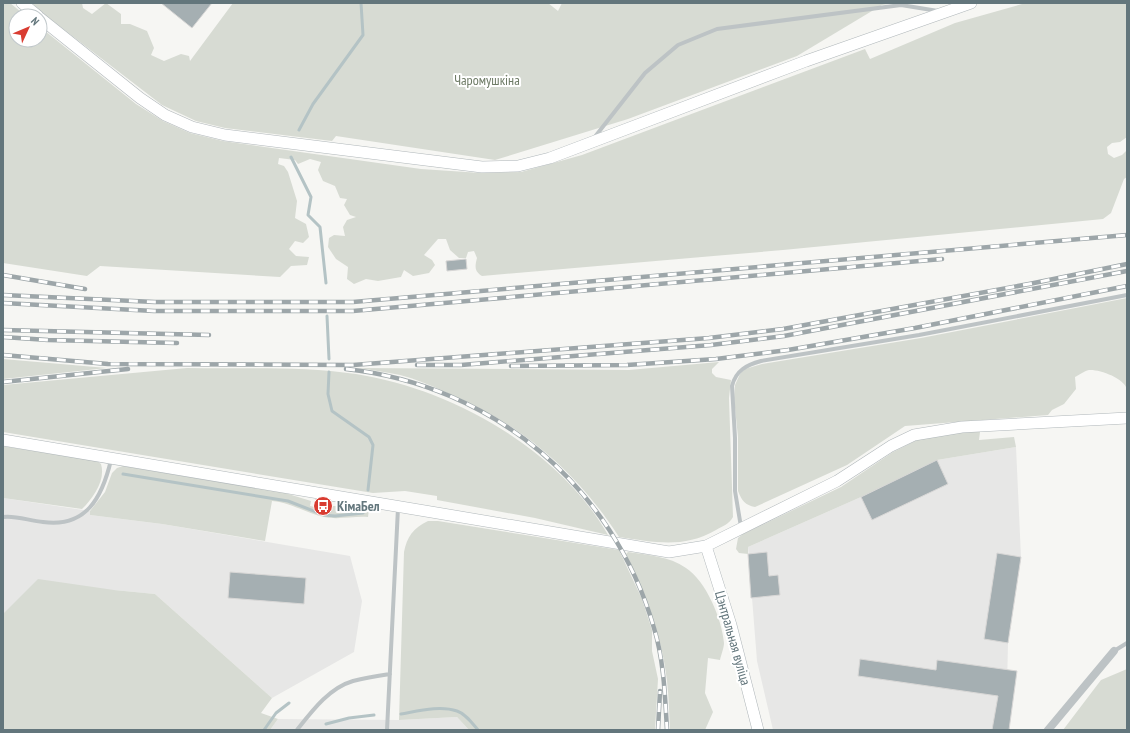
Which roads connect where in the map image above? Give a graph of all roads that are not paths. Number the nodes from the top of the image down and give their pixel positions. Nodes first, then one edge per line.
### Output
1 (971, 3) edge
2 (943, 12) junction
3 (48, 24) edge
4 (589, 144) junction
5 (1127, 295) edge
6 (1127, 418) edge
7 (3, 440) edge
8 (111, 457) junction
9 (398, 506) junction
10 (3, 517) edge
11 (741, 528) junction
12 (706, 546) junction
13 (1127, 643) edge
14 (1114, 651) joint
15 (390, 674) junction
16 (297, 730) edge
17 (387, 730) edge
18 (758, 730) edge
19 (1048, 730) edge

1 - 2 street
2 - 4 street
2 - 4 lane
3 - 4 street
5 - 11 lane
6 - 11 street
7 - 8 street
8 - 9 street
8 - 10 lane
9 - 12 street
9 - 15 lane
11 - 12 street
12 - 18 street, Цэнтральная вуліца
13 - 14 lane
14 - 19 street
15 - 16 lane
15 - 17 lane

